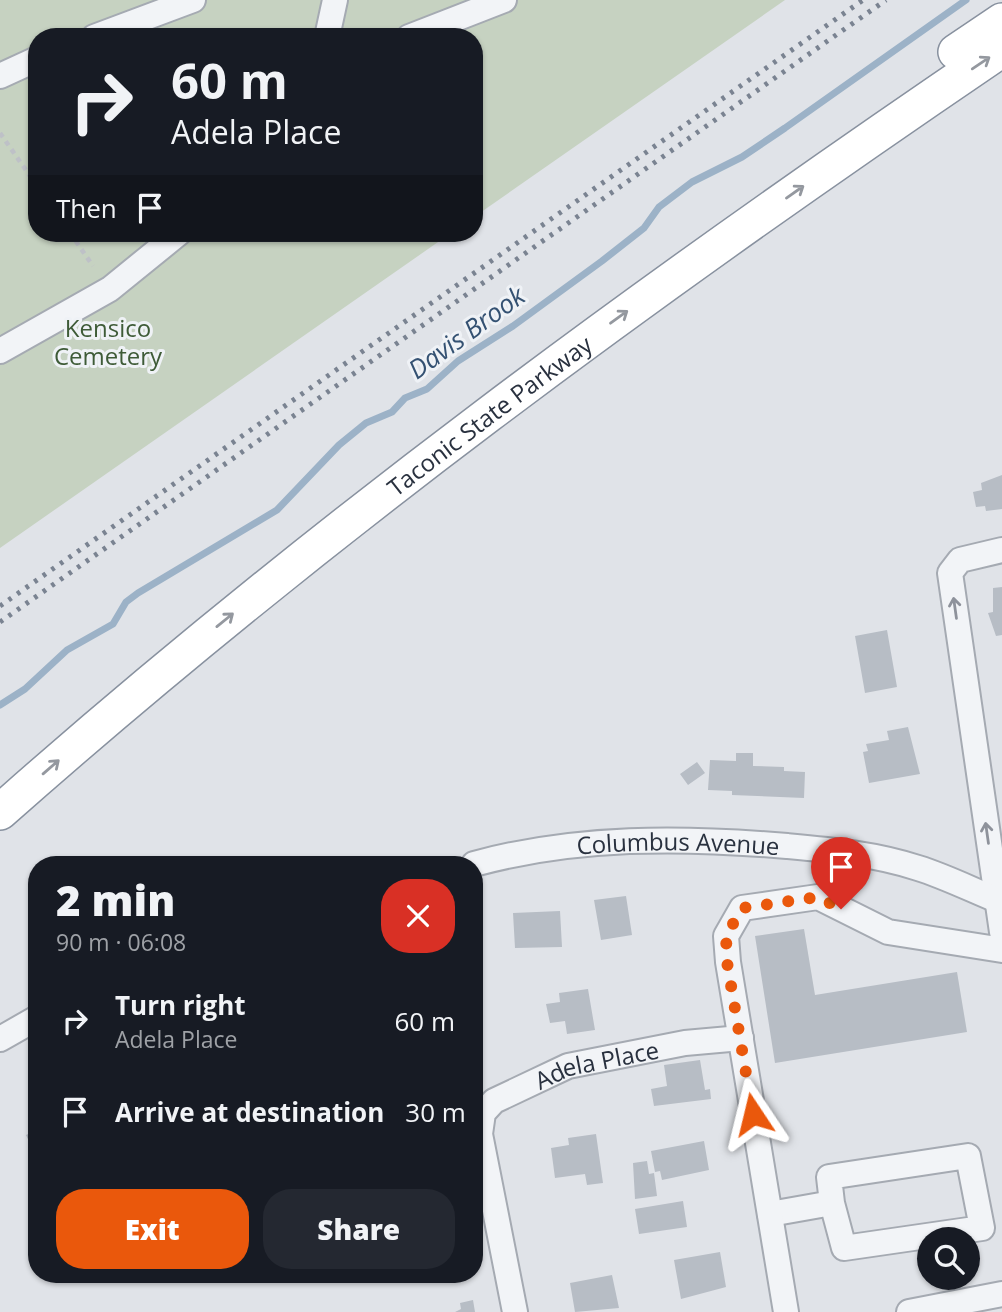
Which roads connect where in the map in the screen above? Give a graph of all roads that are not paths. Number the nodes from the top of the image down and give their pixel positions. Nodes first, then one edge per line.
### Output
1 (192, 0) edge
2 (335, 0) edge
3 (504, 0) edge
4 (1002, 21) edge
5 (118, 28) edge
6 (329, 28) edge
7 (432, 28) edge
8 (1002, 49) edge
9 (28, 63) edge
10 (0, 76) edge
11 (168, 242) edge
12 (0, 351) edge
13 (1002, 550) edge
14 (0, 781) edge
15 (0, 812) edge
16 (483, 862) edge
17 (1000, 901) edge
18 (1002, 932) edge
19 (1002, 950) edge
20 (28, 1023) edge
21 (741, 1038) junction
22 (0, 1039) edge
23 (483, 1112) edge
24 (483, 1149) edge
25 (832, 1203) junction
26 (770, 1214) junction
27 (1002, 1294) edge
28 (515, 1312) edge
29 (786, 1312) edge
30 (909, 1312) edge

1 - 5 street
2 - 6 street
3 - 7 street
4 - 14 highway, Taconic State Parkway
15 -> 8 highway, Taconic State Parkway
9 - 10 street
11 - 12 street
17 -> 13 street
16 - 17 street, Columbus Avenue
17 - 18 street
19 - 21 street
20 - 22 street
21 - 23 street, Adela Place
21 - 26 street
24 - 28 street, Adela Place
25 - 25 street
25 - 26 street
26 - 29 street
27 - 30 street

